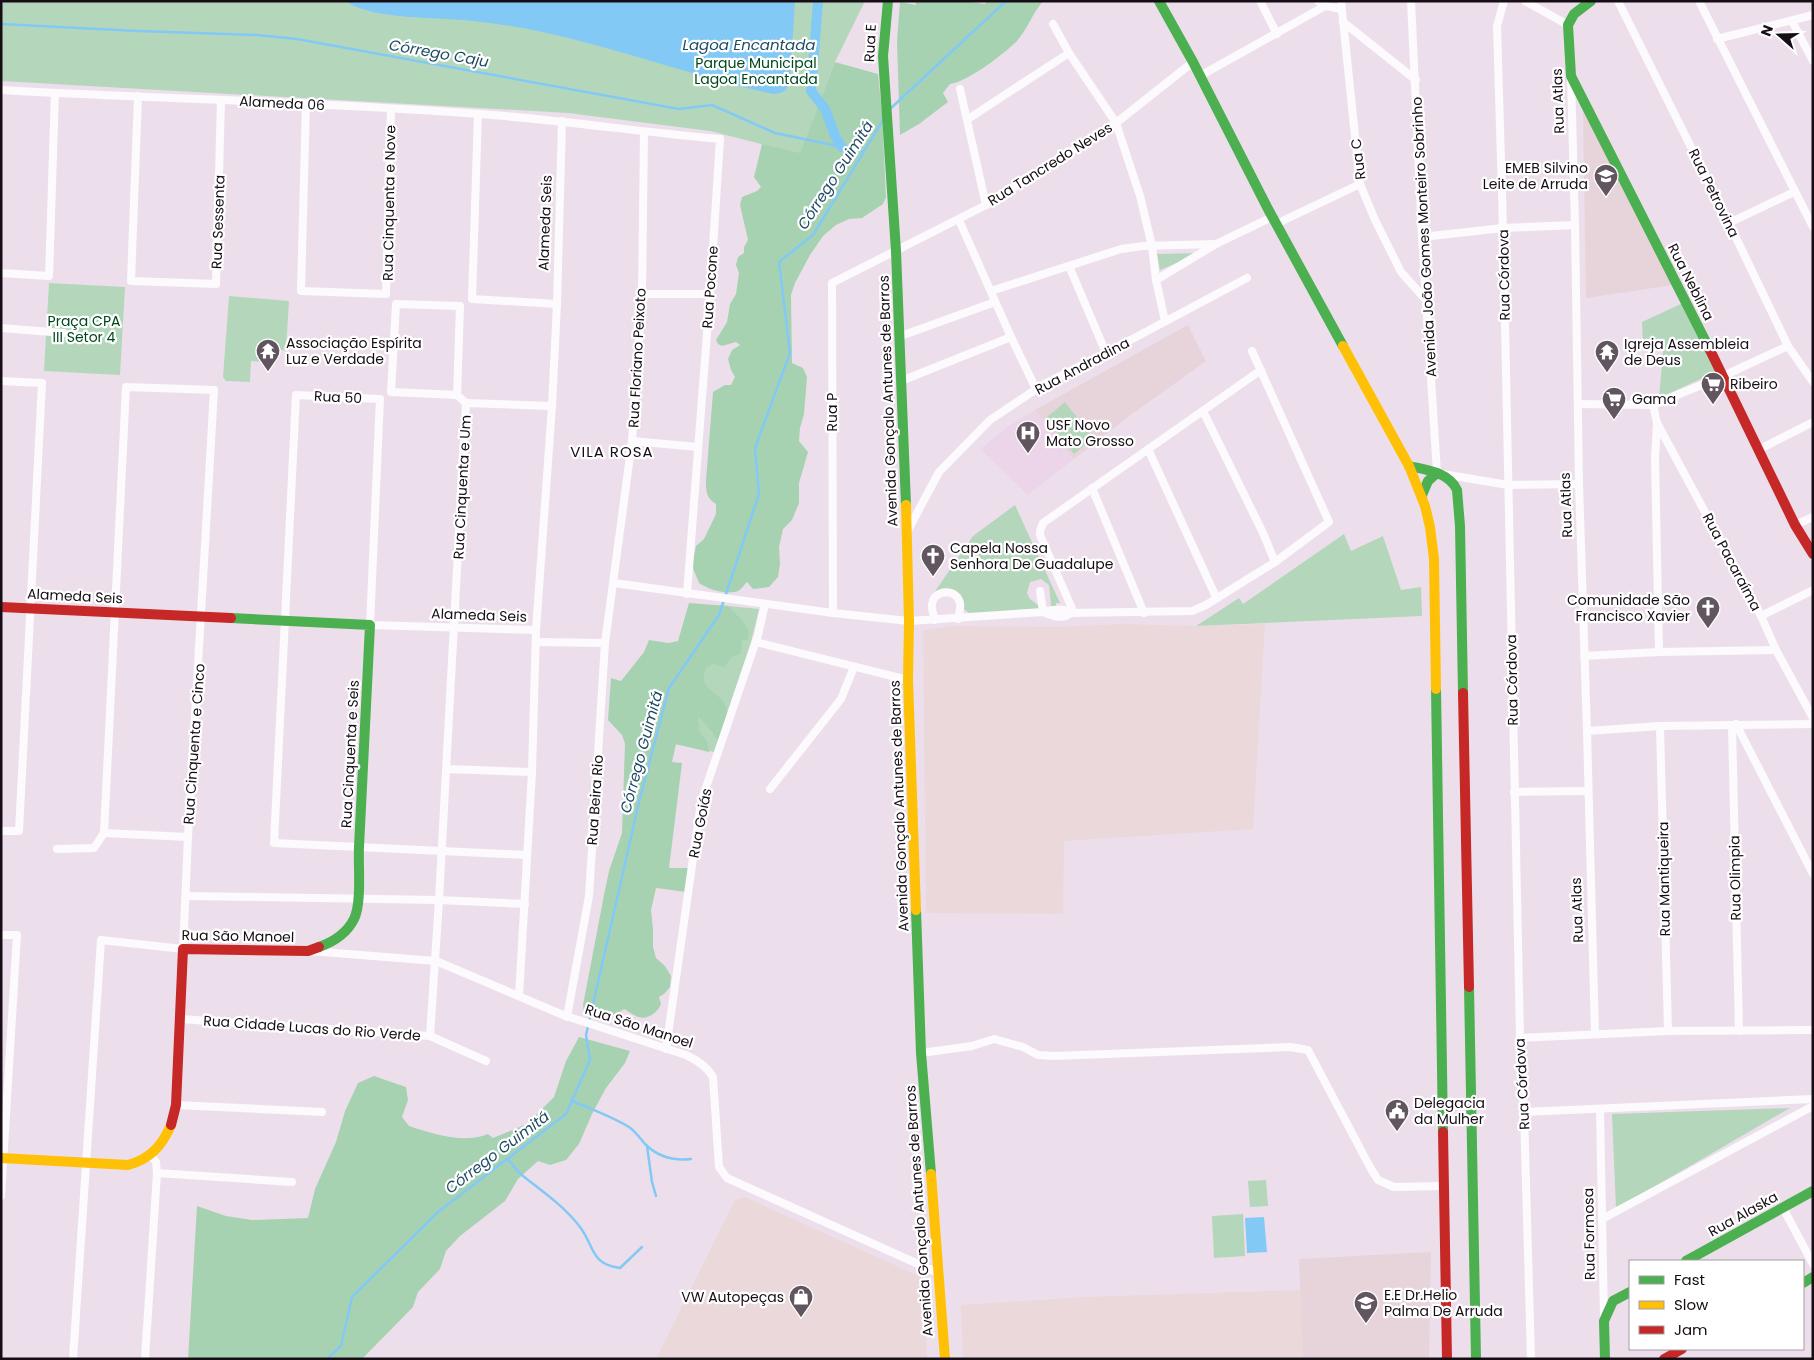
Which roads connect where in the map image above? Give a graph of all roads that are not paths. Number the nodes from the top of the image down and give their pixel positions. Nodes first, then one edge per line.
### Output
1 (888, 1) edge
2 (1160, 1) edge
3 (1260, 1) edge
4 (1411, 1) edge
5 (1504, 1) edge
6 (1525, 1) edge
7 (1590, 1) edge
8 (1618, 1) edge
9 (1699, 1) edge
10 (1321, 4) edge
11 (1342, 5) edge
12 (1813, 15) edge
13 (1792, 20) junction
14 (1343, 22) junction
15 (1053, 24) dead end
16 (1568, 24) junction
17 (1277, 34) junction
18 (1717, 39) junction
19 (1069, 53) junction
20 (1813, 61) edge
21 (1193, 62) junction
22 (1200, 76) junction
23 (1571, 76) junction
24 (1416, 80) junction
25 (960, 89) dead end
26 (1, 90) edge
27 (55, 93) junction
28 (138, 96) junction
29 (221, 100) junction
30 (306, 104) junction
31 (391, 109) junction
32 (478, 114) junction
33 (968, 119) junction
34 (562, 121) junction
35 (1116, 123) junction
36 (644, 132) junction
37 (887, 133) joint
38 (1360, 184) junction
39 (1794, 192) junction
40 (986, 205) junction
41 (959, 220) junction
42 (1274, 221) junction
43 (1729, 223) junction
44 (1576, 226) junction
45 (1813, 227) edge
46 (1503, 228) junction
47 (1422, 237) junction
48 (1216, 244) junction
49 (1152, 246) junction
50 (896, 251) junction
51 (1069, 266) junction
52 (1, 273) edge
53 (1247, 278) dead end
54 (1156, 280) junction
55 (992, 291) junction
56 (642, 294) junction
57 (710, 294) junction
58 (1426, 300) junction
59 (995, 302) junction
60 (557, 304) junction
61 (1164, 321) junction
62 (1, 328) edge
63 (64, 333) dead end
64 (898, 337) junction
65 (1011, 337) junction
66 (1788, 346) junction
67 (1252, 351) dead end
68 (1106, 353) junction
69 (1261, 370) junction
70 (1723, 376) junction
71 (1, 381) edge
72 (901, 381) junction
73 (1813, 382) edge
74 (1036, 389) junction
75 (457, 395) junction
76 (466, 403) junction
77 (1578, 404) junction
78 (1653, 405) junction
79 (552, 406) junction
80 (1203, 411) junction
81 (1813, 422) edge
82 (1657, 423) junction
83 (632, 441) junction
84 (698, 447) junction
85 (1148, 449) junction
86 (1758, 450) junction
87 (1409, 466) junction
88 (1437, 473) junction
89 (1578, 484) junction
90 (1508, 485) junction
91 (1092, 488) junction
92 (1422, 496) junction
93 (1813, 517) edge
94 (1796, 525) junction
95 (907, 532) junction
96 (1813, 554) edge
97 (1275, 562) junction
98 (614, 583) junction
99 (1813, 590) edge
100 (1040, 591) dead end
101 (687, 594) junction
102 (1216, 597) junction
103 (765, 604) junction
104 (1, 607) edge
105 (32, 608) junction
106 (114, 612) junction
107 (1043, 612) junction
108 (833, 613) junction
109 (1072, 613) junction
110 (1144, 613) junction
111 (202, 616) junction
112 (1761, 616) junction
113 (958, 619) junction
114 (935, 620) junction
115 (284, 621) junction
116 (909, 621) junction
117 (370, 625) junction
118 (455, 628) junction
119 (536, 630) junction
120 (536, 642) junction
121 (756, 642) junction
122 (605, 643) junction
123 (1776, 650) junction
124 (1658, 652) junction
125 (1584, 656) junction
126 (854, 667) junction
127 (908, 680) junction
128 (1813, 718) edge
129 (1734, 724) junction
130 (1813, 724) edge
131 (1660, 726) junction
132 (1587, 731) junction
133 (447, 769) junction
134 (532, 772) junction
135 (770, 789) dead end
136 (1588, 791) junction
137 (1514, 792) junction
138 (1, 831) edge
139 (104, 832) junction
140 (188, 837) junction
141 (359, 847) junction
142 (56, 849) dead end
143 (442, 851) junction
144 (527, 855) junction
145 (1813, 874) edge
146 (186, 896) junction
147 (358, 900) junction
148 (439, 900) junction
149 (525, 904) junction
150 (1, 935) edge
151 (183, 949) junction
152 (308, 951) junction
153 (436, 961) junction
154 (519, 996) junction
155 (567, 1017) junction
156 (180, 1019) junction
157 (1813, 1030) edge
158 (1668, 1031) junction
159 (1739, 1031) junction
160 (1594, 1034) junction
161 (430, 1036) junction
162 (1520, 1038) junction
163 (666, 1049) junction
164 (921, 1053) junction
165 (486, 1061) dead end
166 (1813, 1099) edge
167 (176, 1105) junction
168 (1813, 1106) edge
169 (1600, 1110) junction
170 (322, 1112) dead end
171 (1524, 1112) junction
172 (151, 1156) junction
173 (2, 1158) edge
174 (86, 1164) junction
175 (157, 1173) junction
176 (292, 1182) dead end
177 (1443, 1186) junction
178 (1813, 1191) edge
179 (1, 1196) edge
180 (1783, 1208) junction
181 (1602, 1219) junction
182 (1688, 1260) edge
183 (1813, 1264) edge
184 (938, 1273) junction
185 (1603, 1282) junction
186 (1629, 1292) edge
187 (1618, 1298) junction
188 (1604, 1321) junction
189 (1680, 1350) edge
190 (73, 1359) edge
191 (145, 1359) edge
192 (945, 1359) edge
193 (1447, 1359) edge
194 (1476, 1359) edge
195 (1530, 1359) edge
196 (1605, 1359) edge
197 (1664, 1359) edge

1 - 37 street, Rua E
2 - 21 street
3 - 17 street
4 - 24 street, Avenida João Gomes Monteiro Sobrinho
5 - 46 street, Rua Córdova
6 - 16 street
7 - 16 street
8 - 43 street, Rua Petrovina
9 - 18 street
10 - 11 street
10 - 17 street
11 - 14 street, Rua C
12 - 13 street
13 - 18 street
13 - 20 street
14 - 24 street
14 - 38 street, Rua C
15 - 19 street
16 - 23 street, Rua Atlas
17 - 22 street
18 - 39 street
19 - 33 street
19 - 35 street
21 - 22 street
21 - 35 street, Rua Tancredo Neves
22 - 42 street
23 - 44 street, Rua Atlas
23 - 70 street, Rua Neblina
24 - 47 street, Avenida João Gomes Monteiro Sobrinho
25 - 33 street
26 - 27 street, Alameda 06
27 - 28 street, Alameda 06
27 - 52 street
28 - 29 street, Alameda 06
28 - 29 street, Rua Sessenta
29 - 30 street, Alameda 06
30 - 31 street, Alameda 06
30 - 31 street, Rua Cinquenta e Nove
31 - 32 street, Alameda 06
32 - 34 street, Alameda 06
32 - 60 street
33 - 40 street
34 - 36 street, Rua Pocone
34 - 60 street, Alameda Seis
35 - 40 street, Rua Tancredo Neves
35 - 49 street
36 - 56 street, Rua Floriano Peixoto
36 - 57 street, Rua Pocone
37 - 50 street, Avenida Gonçalo Antunes de Barros
38 - 42 street
38 - 58 street, Rua C
39 - 43 street
39 - 45 street
40 - 41 street, Rua Tancredo Neves
41 - 50 street, Rua Tancredo Neves
41 - 55 street
42 - 48 street
42 - 87 street
43 - 66 street, Rua Petrovina
44 - 46 street
44 - 77 street, Rua Atlas
46 - 47 street
46 - 90 street, Rua Córdova
47 - 58 street, Avenida João Gomes Monteiro Sobrinho
48 - 49 street
48 - 54 street
49 - 51 street
49 - 54 street
50 - 64 street, Avenida Gonçalo Antunes de Barros
50 - 108 street, Rua P
51 - 55 street
51 - 68 street
53 - 61 street, Rua Andradina
54 - 61 street
55 - 59 street
56 - 57 street
56 - 83 street, Rua Floriano Peixoto
57 - 84 street, Rua Pocone
58 - 88 street, Avenida João Gomes Monteiro Sobrinho
59 - 64 street
59 - 65 street
60 - 79 street, Alameda Seis
61 - 68 street, Rua Andradina
62 - 63 street
64 - 72 street, Avenida Gonçalo Antunes de Barros
65 - 72 street
65 - 74 street
66 - 70 street
66 - 73 street, Rua Petrovina
67 - 69 street
68 - 74 street, Rua Andradina
69 - 80 street
69 - 97 street
70 - 78 street
70 - 86 street, Rua Neblina
71 - 105 street
72 - 95 street, Avenida Gonçalo Antunes de Barros
74 - 95 street, Rua Andradina
75 - 75 street
75 - 76 street
76 - 79 street, Rua Cinquenta e Um
76 - 118 street, Rua Cinquenta e Um
77 - 78 street
77 - 89 street, Rua Atlas
78 - 82 street, Rua Pacaraíma
79 - 119 street, Alameda Seis
80 - 85 street
80 - 97 street
81 - 86 street
82 - 112 street, Rua Pacaraíma
82 - 124 street
83 - 84 street
83 - 98 street, Rua Floriano Peixoto
84 - 101 street, Rua Pocone
85 - 91 street
85 - 102 street
86 - 94 street, Rua Neblina
87 - 88 street
87 - 92 street
88 - 90 street
88 - 92 street
88 - 194 street
89 - 90 street
89 - 125 street, Rua Atlas
90 - 137 street, Rua Córdova
91 - 109 street
91 - 110 street
92 - 177 street
93 - 94 street
94 - 96 street, Rua Neblina
95 - 116 street, Avenida Gonçalo Antunes de Barros
97 - 102 street
98 - 101 street
98 - 122 street, Rua Beira Rio
99 - 112 street
100 - 107 street
101 - 103 street
102 - 110 street
103 - 108 street
103 - 121 street, Rua Goiás
104 - 105 street, Alameda Seis
105 - 106 street, Alameda Seis
105 - 138 street
106 - 111 street, Alameda Seis
106 - 111 street, Rua Cinquenta e Cinco
106 - 139 street
107 - 109 street
107 - 113 street
108 - 116 street
109 - 110 street
111 - 115 street, Alameda Seis
111 - 140 street, Rua Cinquenta e Cinco
112 - 123 street, Rua Pacaraíma
113 - 114 street
113 - 114 street
114 - 116 street
115 - 117 street, Alameda Seis
115 - 117 street, Rua 50
115 - 141 street, Rua Cinquenta e Seis
116 - 127 street, Avenida Gonçalo Antunes de Barros
117 - 118 street, Alameda Seis
117 - 141 street, Rua Cinquenta e Seis
118 - 119 street, Alameda Seis
118 - 133 street
119 - 120 street, Alameda Seis
120 - 122 street
120 - 134 street, Alameda Seis
121 - 126 street
121 - 163 street, Rua Goiás
122 - 155 street, Rua Beira Rio
123 - 124 street
123 - 128 street, Rua Pacaraíma
124 - 125 street
125 - 132 street, Rua Atlas
126 - 127 street
126 - 135 street
127 - 164 street, Avenida Gonçalo Antunes de Barros
129 - 130 street
129 - 131 street
129 - 145 street
129 - 159 street, Rua Olimpia
131 - 132 street
131 - 158 street, Rua Mantiqueira
132 - 136 street, Rua Atlas
133 - 134 street
133 - 143 street
134 - 144 street, Alameda Seis
136 - 137 street
136 - 160 street, Rua Atlas
137 - 162 street, Rua Córdova
139 - 140 street, Rua Cinquenta e Cinco
139 - 142 street
140 - 146 street
141 - 143 street
141 - 147 street
143 - 144 street
143 - 148 street
144 - 149 street, Alameda Seis
146 - 147 street
146 - 151 street
147 - 148 street
147 - 152 street
148 - 149 street
148 - 153 street
149 - 154 street, Alameda Seis
150 - 173 street
151 - 152 street, Rua São Manoel
151 - 156 street
151 - 174 street, Rua São Manoel
152 - 153 street, Rua São Manoel
153 - 154 street, Rua São Manoel
153 - 161 street, Rua Cidade Lucas do Rio Verde
154 - 155 street, Rua São Manoel
155 - 163 street, Rua São Manoel
156 - 161 street, Rua Cidade Lucas do Rio Verde
156 - 167 street
157 - 159 street
158 - 159 street
158 - 160 street
160 - 162 street
161 - 165 street
162 - 171 street, Rua Córdova
163 - 184 street, Rua São Manoel
164 - 177 street
164 - 184 street, Avenida Gonçalo Antunes de Barros
166 - 169 street
167 - 170 street
167 - 172 street
168 - 181 street
169 - 171 street
169 - 181 street, Rua Formosa
171 - 195 street, Rua Córdova
172 - 174 street
172 - 175 street
173 - 174 street
173 - 179 street
174 - 190 street
175 - 176 street
175 - 191 street
177 - 193 street
178 - 180 street, Rua Alaska
180 - 182 street, Rua Alaska
180 - 183 street
181 - 185 street, Rua Formosa
184 - 192 street, Avenida Gonçalo Antunes de Barros
185 - 187 street
185 - 188 street, Rua Formosa
186 - 187 street
187 - 188 street
188 - 196 street, Rua Formosa
189 - 197 street

